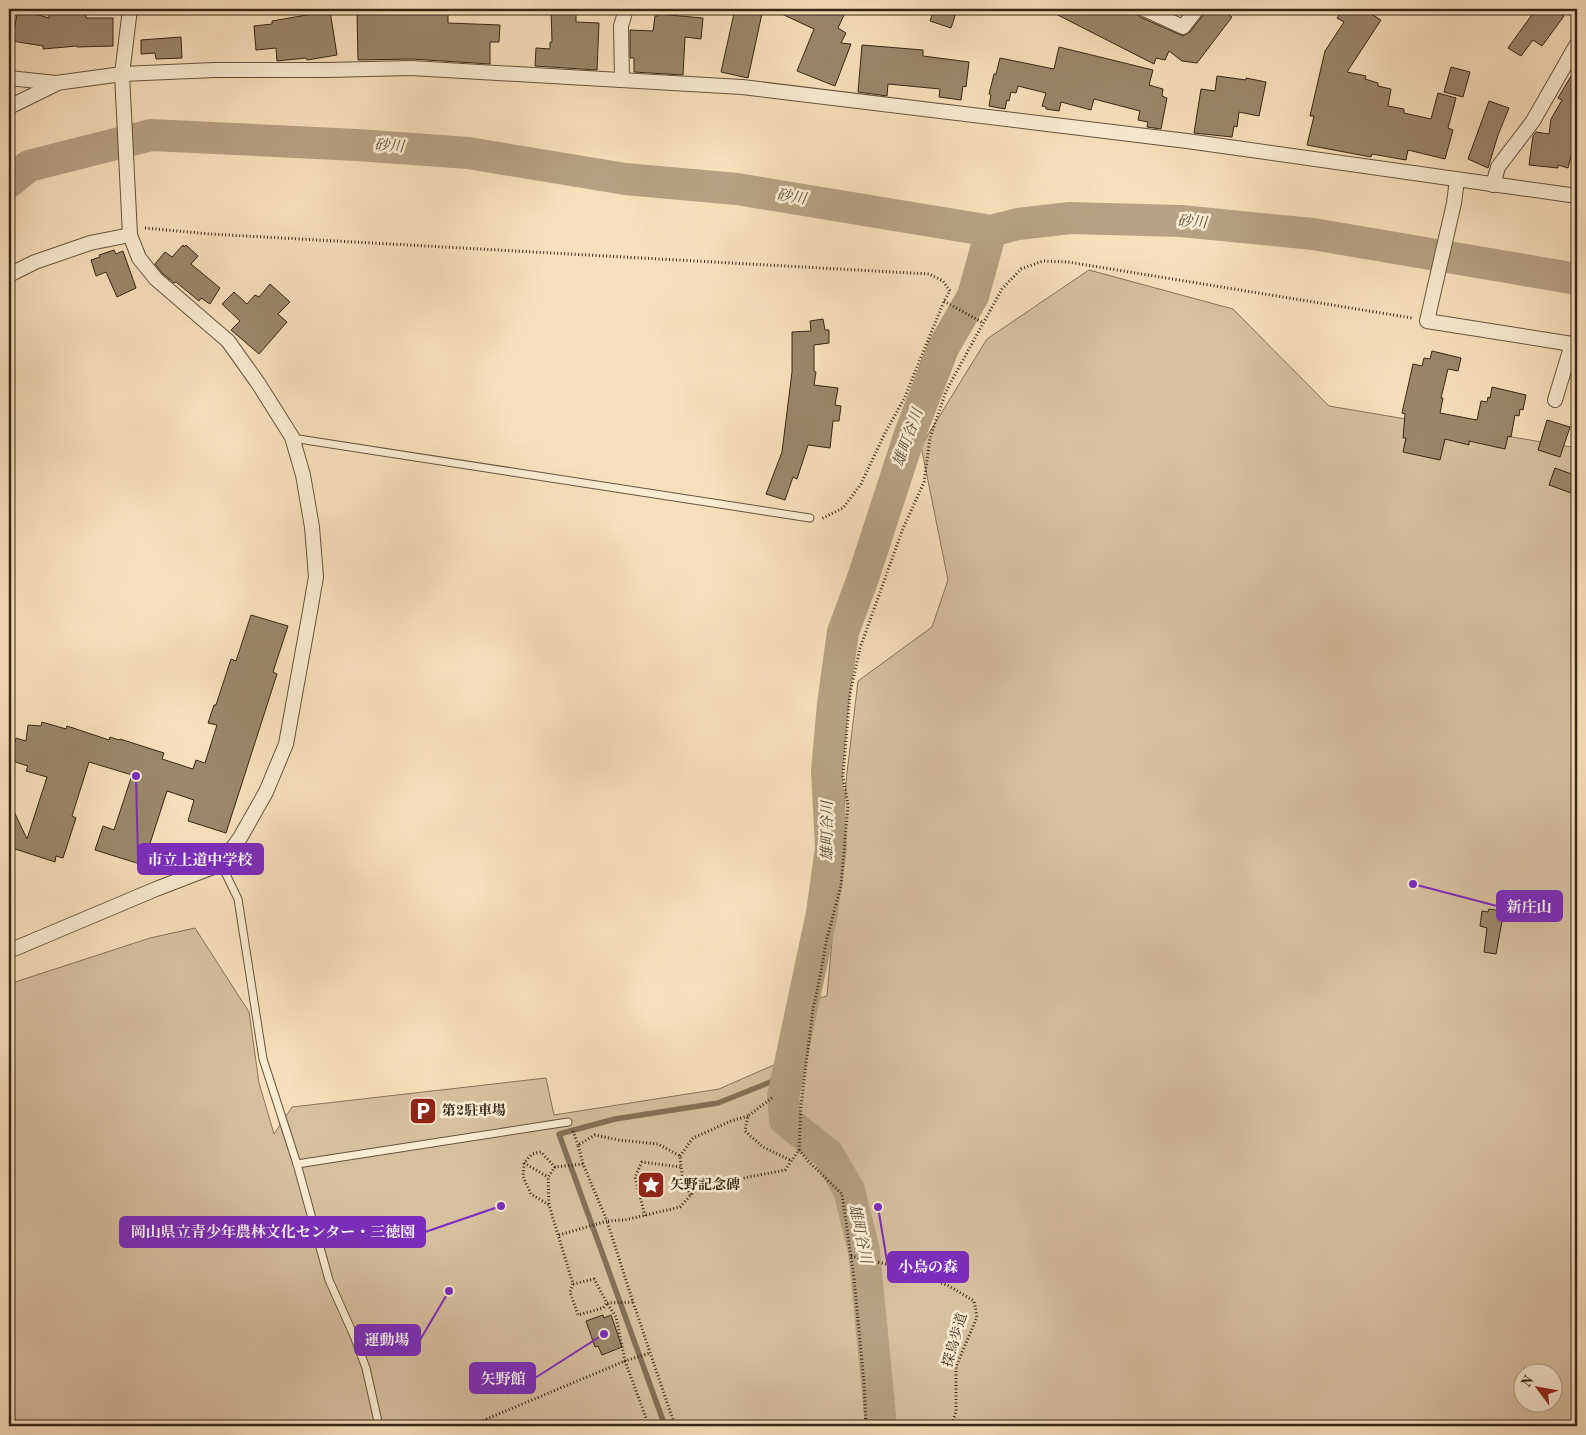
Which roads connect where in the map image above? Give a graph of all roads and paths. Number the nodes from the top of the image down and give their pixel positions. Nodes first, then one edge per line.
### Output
1 (130, 9) edge
2 (626, 9) edge
3 (1144, 9) edge
4 (1197, 9) edge
5 (1577, 44) edge
6 (9, 78) edge
7 (622, 80) junction
8 (122, 81) junction
9 (56, 83) junction
10 (9, 107) edge
11 (1457, 180) junction
12 (1492, 185) junction
13 (1577, 196) edge
14 (129, 227) junction
15 (9, 275) edge
16 (944, 301) junction
17 (1428, 317) junction
18 (983, 323) junction
19 (1555, 400) dead end
20 (292, 438) junction
21 (810, 518) joint
22 (221, 864) junction
23 (9, 951) edge
24 (772, 1098) dead end
25 (748, 1116) junction
26 (568, 1122) dead end
27 (799, 1150) junction
28 (680, 1156) junction
29 (792, 1160) junction
30 (524, 1163) junction
31 (297, 1164) junction
32 (583, 1164) junction
33 (555, 1166) junction
34 (681, 1167) junction
35 (548, 1177) junction
36 (691, 1195) junction
37 (549, 1205) junction
38 (645, 1216) junction
39 (607, 1221) junction
40 (559, 1235) junction
41 (851, 1256) junction
42 (573, 1284) junction
43 (608, 1302) junction
44 (633, 1302) junction
45 (650, 1353) junction
46 (626, 1361) junction
47 (377, 1417) junction
48 (486, 1418) junction
49 (379, 1426) edge
50 (385, 1426) edge
51 (470, 1426) edge
52 (490, 1426) edge
53 (649, 1426) edge
54 (675, 1426) edge
55 (866, 1426) edge
56 (951, 1426) edge

1 - 8 street
2 - 7 street
3 - 4 street
5 - 12 street
6 - 9 street
7 - 8 street
7 - 11 street
8 - 9 street
8 - 14 street
9 - 10 street
11 - 12 street
11 - 17 street
12 - 13 street
14 - 15 street
14 - 16 path
14 - 20 street
16 - 18 path
16 - 21 path
17 - 18 path
17 - 19 street
18 - 27 path
20 - 21 lane
20 - 22 street
22 - 23 street
22 - 31 lane
24 - 25 path
25 - 28 path
25 - 29 path
26 - 31 lane
27 - 29 path
27 - 41 path
28 - 32 path
28 - 34 path
29 - 36 path
30 - 33 path
30 - 35 path
30 - 37 path
31 - 47 lane
32 - 33 path
32 - 39 path
33 - 35 path
34 - 36 path
34 - 38 path
35 - 37 path
36 - 38 path
37 - 40 path
38 - 39 path
39 - 40 path
39 - 44 path
40 - 42 path
41 - 55 path
41 - 56 path, 探鳥歩道
42 - 43 path
42 - 43 path
43 - 44 path
43 - 46 path
44 - 45 path
45 - 46 path
45 - 54 path
46 - 48 path
46 - 53 path
47 - 49 lane
47 - 50 lane
48 - 51 path
48 - 52 path

